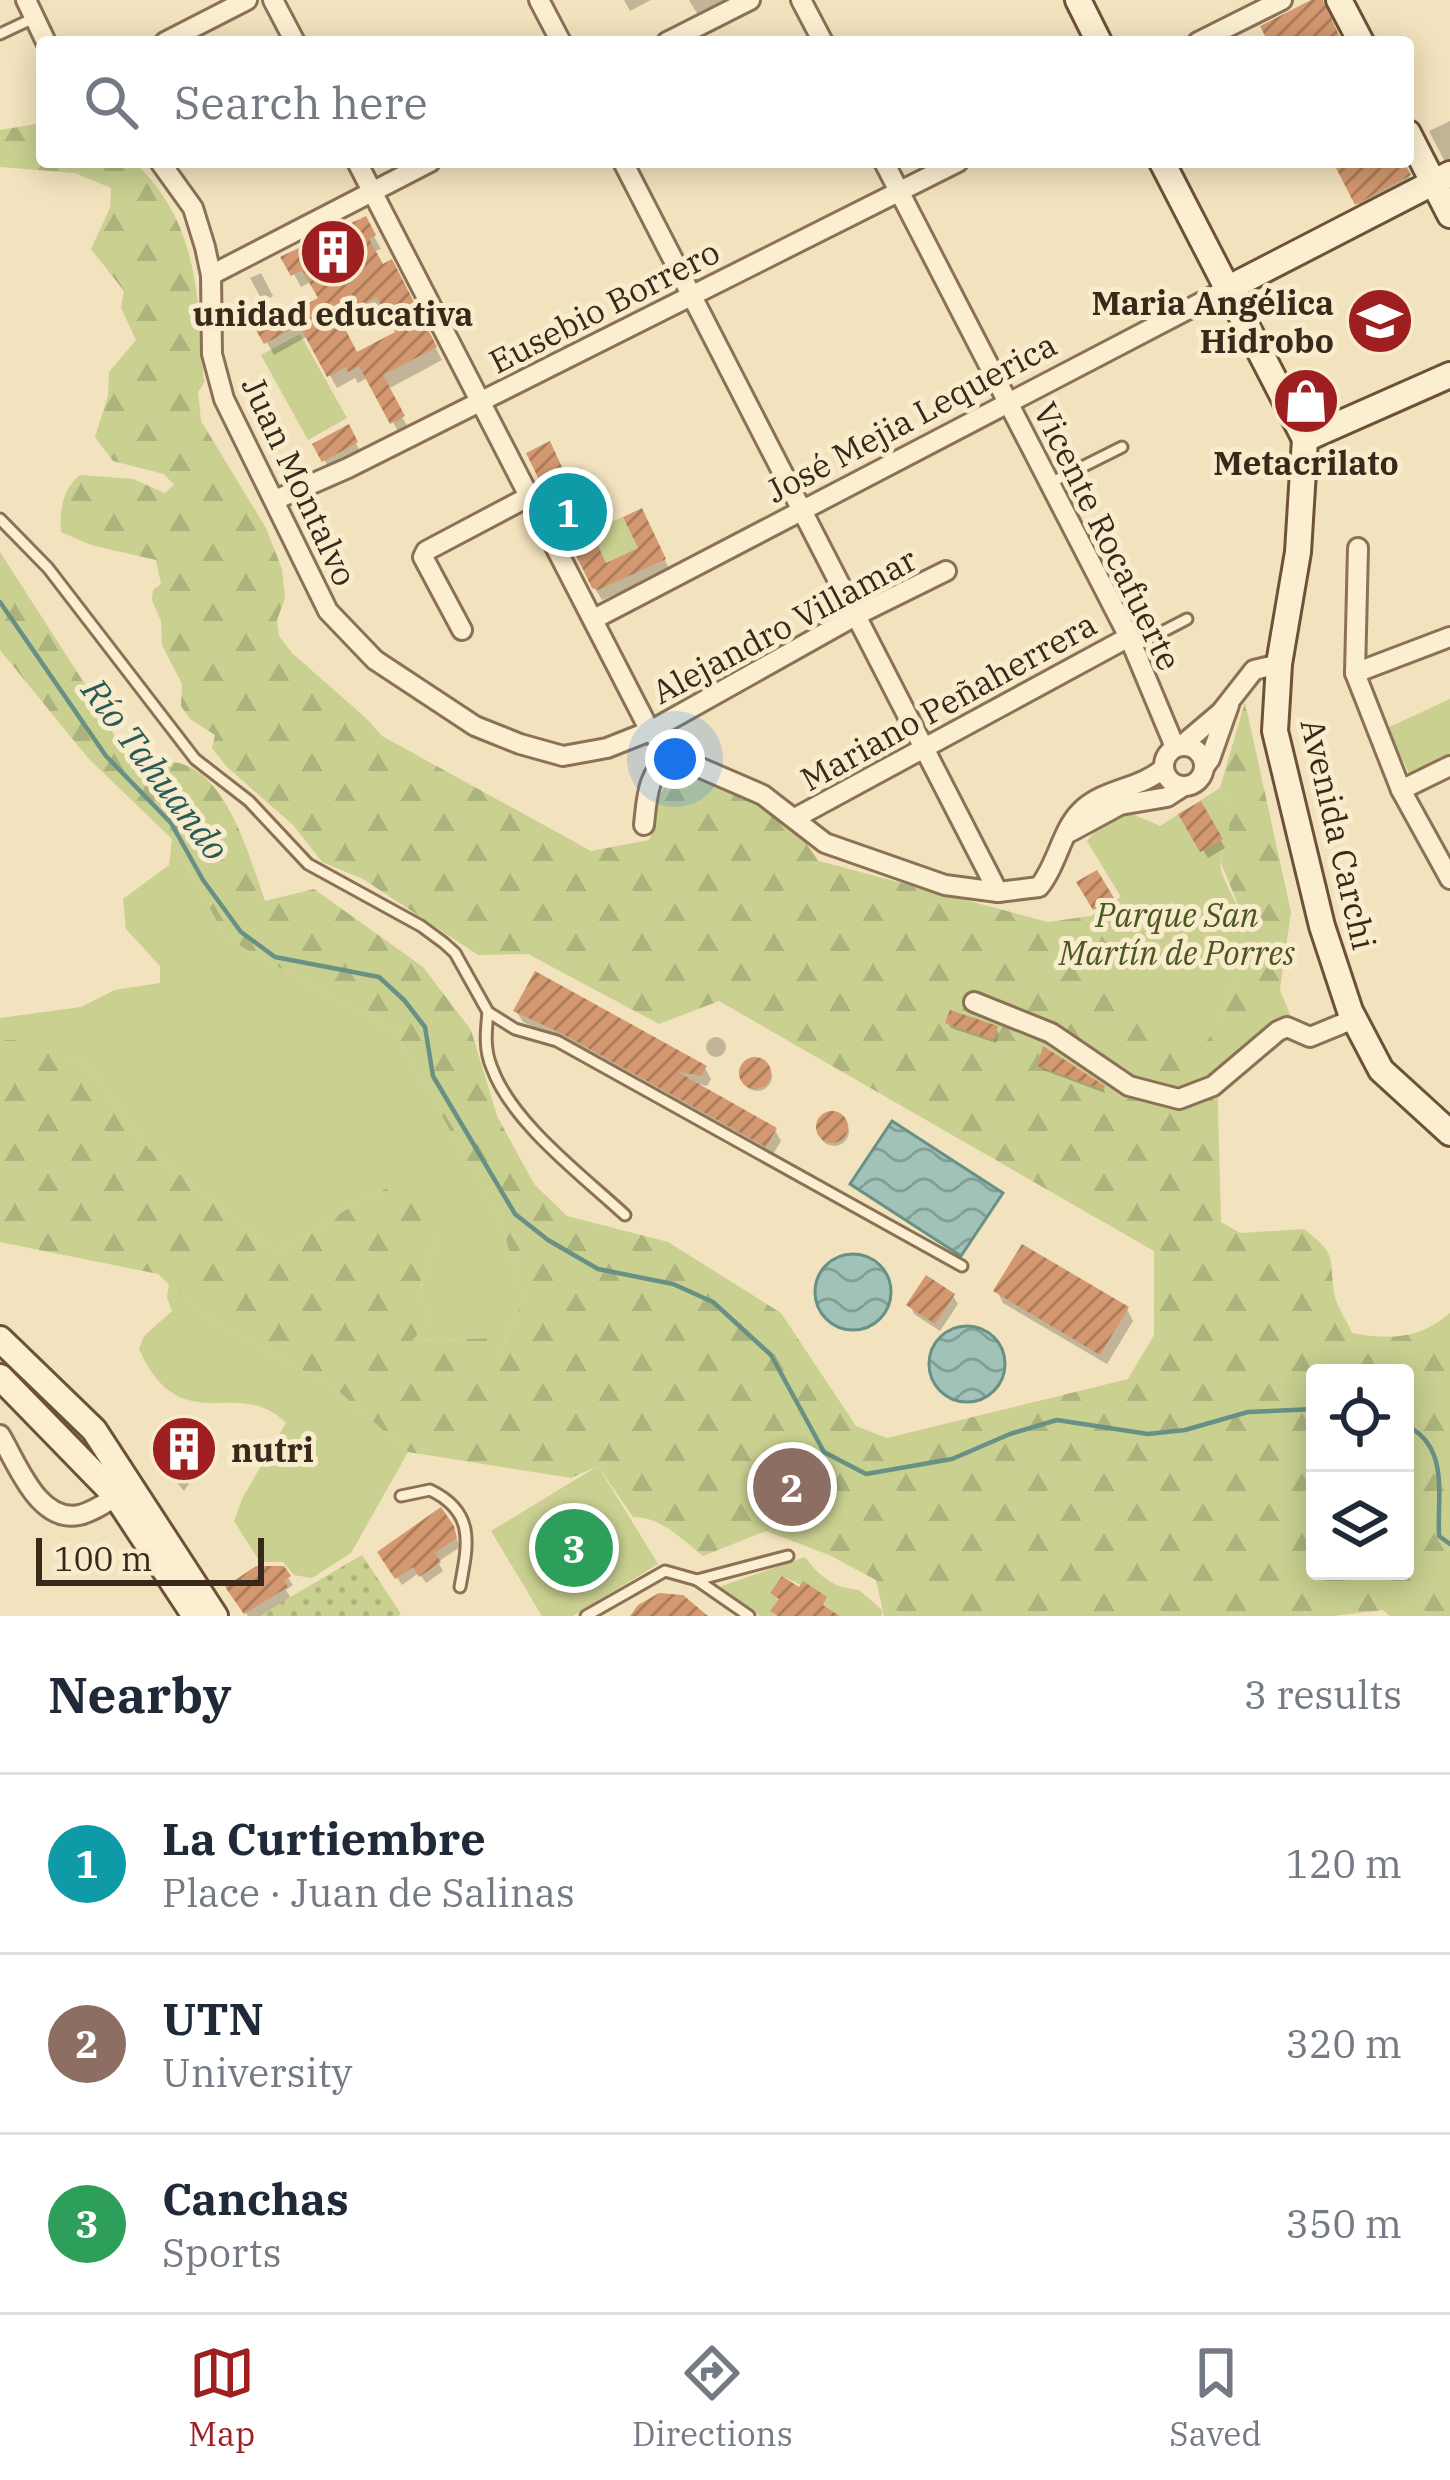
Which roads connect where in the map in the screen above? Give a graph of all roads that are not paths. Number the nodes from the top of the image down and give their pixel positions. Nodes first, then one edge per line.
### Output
1 (247, 0) edge
2 (273, 0) edge
3 (539, 0) edge
4 (750, 0) edge
5 (801, 0) edge
6 (1078, 0) edge
7 (1282, 0) edge
8 (1339, 0) edge
9 (31, 9) edge
10 (0, 34) edge
11 (177, 36) edge
12 (292, 36) edge
13 (558, 36) edge
14 (679, 36) edge
15 (820, 36) edge
16 (1097, 36) edge
17 (1210, 36) edge
18 (1358, 36) edge
19 (1414, 141) edge
20 (164, 168) edge
21 (360, 168) edge
22 (418, 168) edge
23 (626, 168) edge
24 (887, 168) edge
25 (946, 168) edge
26 (1165, 168) edge
27 (1442, 178) edge
28 (372, 191) junction
29 (899, 191) junction
30 (1450, 215) edge
31 (211, 275) junction
32 (1227, 290) junction
33 (692, 296) junction
34 (1450, 375) edge
35 (481, 401) junction
36 (1009, 403) junction
37 (1305, 439) junction
38 (1121, 447) dead end
39 (1049, 483) junction
40 (530, 496) junction
41 (275, 500) junction
42 (803, 511) junction
43 (0, 519) edge
44 (1358, 548) dead end
45 (946, 572) dead end
46 (857, 615) junction
47 (594, 619) junction
48 (1187, 619) dead end
49 (463, 630) dead end
50 (1450, 637) edge
51 (1131, 642) junction
52 (1279, 664) junction
53 (1355, 673) junction
54 (1230, 701) junction
55 (650, 731) junction
56 (924, 746) junction
57 (1178, 747) junction
58 (673, 756) junction
59 (1450, 766) edge
60 (1204, 767) junction
61 (1164, 768) junction
62 (1184, 786) junction
63 (1400, 790) junction
64 (795, 818) junction
65 (644, 825) dead end
66 (1070, 832) junction
67 (1450, 879) edge
68 (998, 892) junction
69 (974, 1002) dead end
70 (488, 1012) junction
71 (1354, 1019) junction
72 (1450, 1133) edge
73 (625, 1215) dead end
74 (962, 1265) dead end
75 (0, 1339) edge
76 (0, 1377) edge
77 (0, 1435) edge
78 (125, 1491) junction
79 (401, 1496) dead end
80 (788, 1556) dead end
81 (698, 1580) junction
82 (460, 1588) dead end
83 (195, 1616) edge
84 (215, 1616) edge
85 (586, 1616) edge
86 (749, 1616) edge

1 - 11 street
2 - 12 street
3 - 13 street
4 - 14 street
5 - 15 street
6 - 16 street
7 - 17 street
8 - 18 street
9 - 10 lane
19 - 27 street
20 - 31 street, Juan Montalvo
21 - 28 street
22 - 28 street
23 - 33 street
24 - 29 street, Vicente Rocafuerte
25 - 29 street, Eusebio Borrero
26 - 32 street
27 - 30 street
27 - 32 street, José Mejia Lequerica
28 - 31 street
28 - 35 street
29 - 33 street, Eusebio Borrero
29 - 36 street, Vicente Rocafuerte
31 - 41 street, Juan Montalvo
32 - 36 street, José Mejia Lequerica
32 - 37 street
33 - 35 street, Eusebio Borrero
33 - 42 street
34 - 37 street
35 - 40 street
35 - 41 street, Eusebio Borrero
36 - 39 street, Vicente Rocafuerte
36 - 42 street, José Mejia Lequerica
37 - 52 street, Avenida Carchi
38 - 39 lane
39 - 51 street, Vicente Rocafuerte
40 - 47 street
40 - 49 street
41 - 55 street, Juan Montalvo
42 - 46 street
42 - 47 street, José Mejia Lequerica
43 - 70 lane
44 - 53 street
45 - 46 street, Alejandro Villamar
46 - 55 street, Alejandro Villamar
46 - 56 street
47 - 55 street
48 - 51 lane
50 - 53 street
51 - 56 street, Mariano Peñaherrera
51 - 57 street, Vicente Rocafuerte
52 - 54 street
52 - 71 street, Avenida Carchi
53 - 63 street
54 - 57 street
54 - 60 street
55 - 58 street
56 - 64 street, Mariano Peñaherrera
56 - 68 street
57 - 60 street
57 - 61 street
58 - 64 street
58 - 65 street
59 - 63 street
60 - 62 street
61 - 62 street
61 - 66 street
62 - 66 street
63 - 67 street
64 - 68 street
66 - 68 street
69 - 71 street
70 - 73 lane
70 - 74 lane
71 - 72 street, Avenida Carchi
75 - 78 street
76 - 78 street
77 - 78 street
78 - 83 street
78 - 84 street
79 - 82 lane
80 - 81 lane
81 - 85 lane
81 - 86 lane

